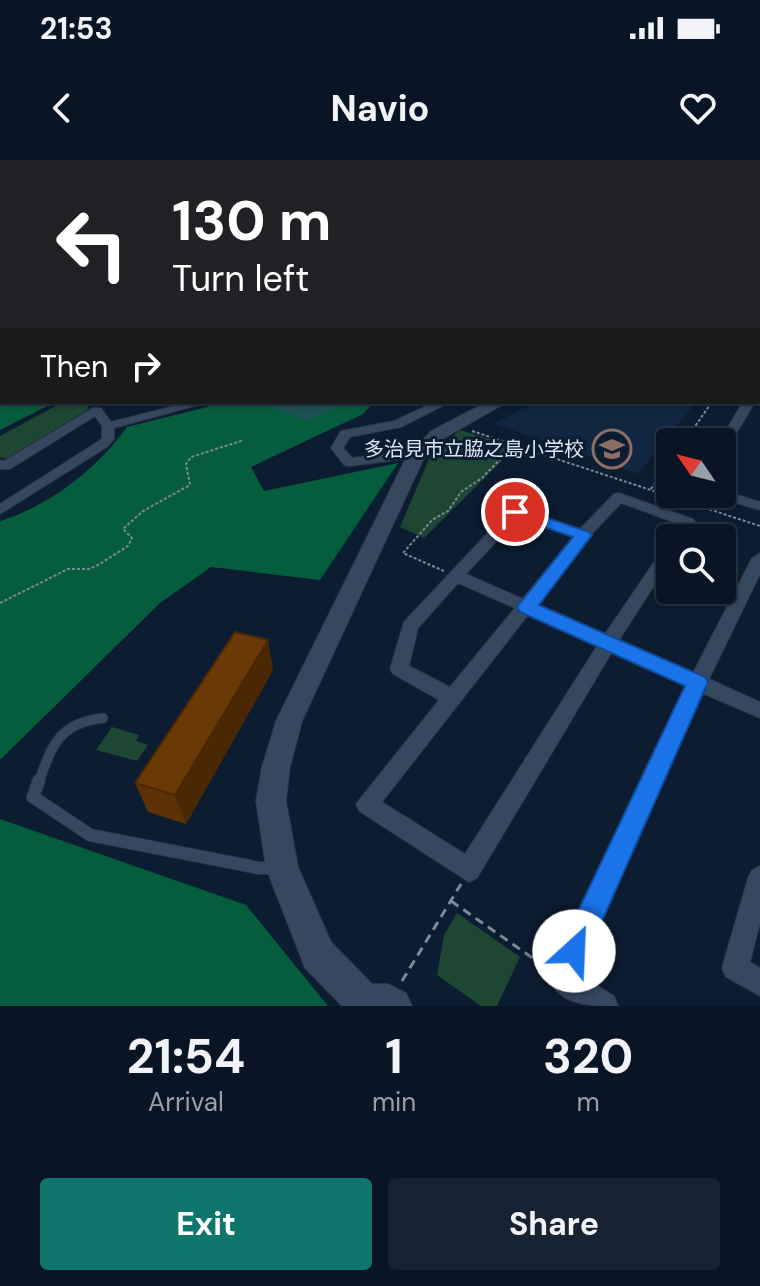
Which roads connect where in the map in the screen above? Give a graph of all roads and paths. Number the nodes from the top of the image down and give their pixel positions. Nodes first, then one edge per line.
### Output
1 (195, 404) edge
2 (440, 404) edge
3 (495, 404) edge
4 (711, 404) edge
5 (747, 404) edge
6 (96, 406) edge
7 (455, 425) junction
8 (108, 426) junction
9 (694, 428) edge
10 (733, 428) edge
11 (244, 440) dead end
12 (514, 445) junction
13 (415, 458) junction
14 (2, 467) edge
15 (656, 482) edge
16 (650, 490) junction
17 (656, 492) edge
18 (736, 499) edge
19 (760, 506) edge
20 (707, 508) edge
21 (0, 510) edge
22 (687, 524) edge
23 (760, 526) edge
24 (583, 535) junction
25 (760, 558) edge
26 (656, 570) edge
27 (456, 576) junction
28 (0, 603) edge
29 (527, 607) junction
30 (608, 643) junction
31 (698, 682) junction
32 (453, 698) junction
33 (760, 710) edge
34 (103, 718) dead end
35 (282, 868) junction
36 (469, 870) junction
37 (760, 878) edge
38 (450, 901) junction
39 (561, 978) junction
40 (760, 983) edge
41 (390, 1004) edge
42 (604, 1006) edge

1 - 8 street
2 - 13 street
3 - 7 street
4 - 9 path
5 - 10 street
6 - 8 street
6 - 14 street
7 - 12 path
7 - 13 street
8 - 21 street
11 - 28 path
12 - 16 path
12 - 27 path
13 - 35 street
15 - 16 path
16 - 17 path
18 - 19 street
20 - 23 path
22 - 24 street
24 - 27 street
24 - 29 street
25 - 31 street
26 - 30 street
27 - 29 street
27 - 32 street
29 - 30 street
29 - 32 street
30 - 31 street
30 - 36 street
31 - 33 street
31 - 39 street
32 - 36 street
34 - 35 lane
35 - 41 street
36 - 38 path
37 - 40 street
38 - 39 path
38 - 41 path
39 - 42 street

